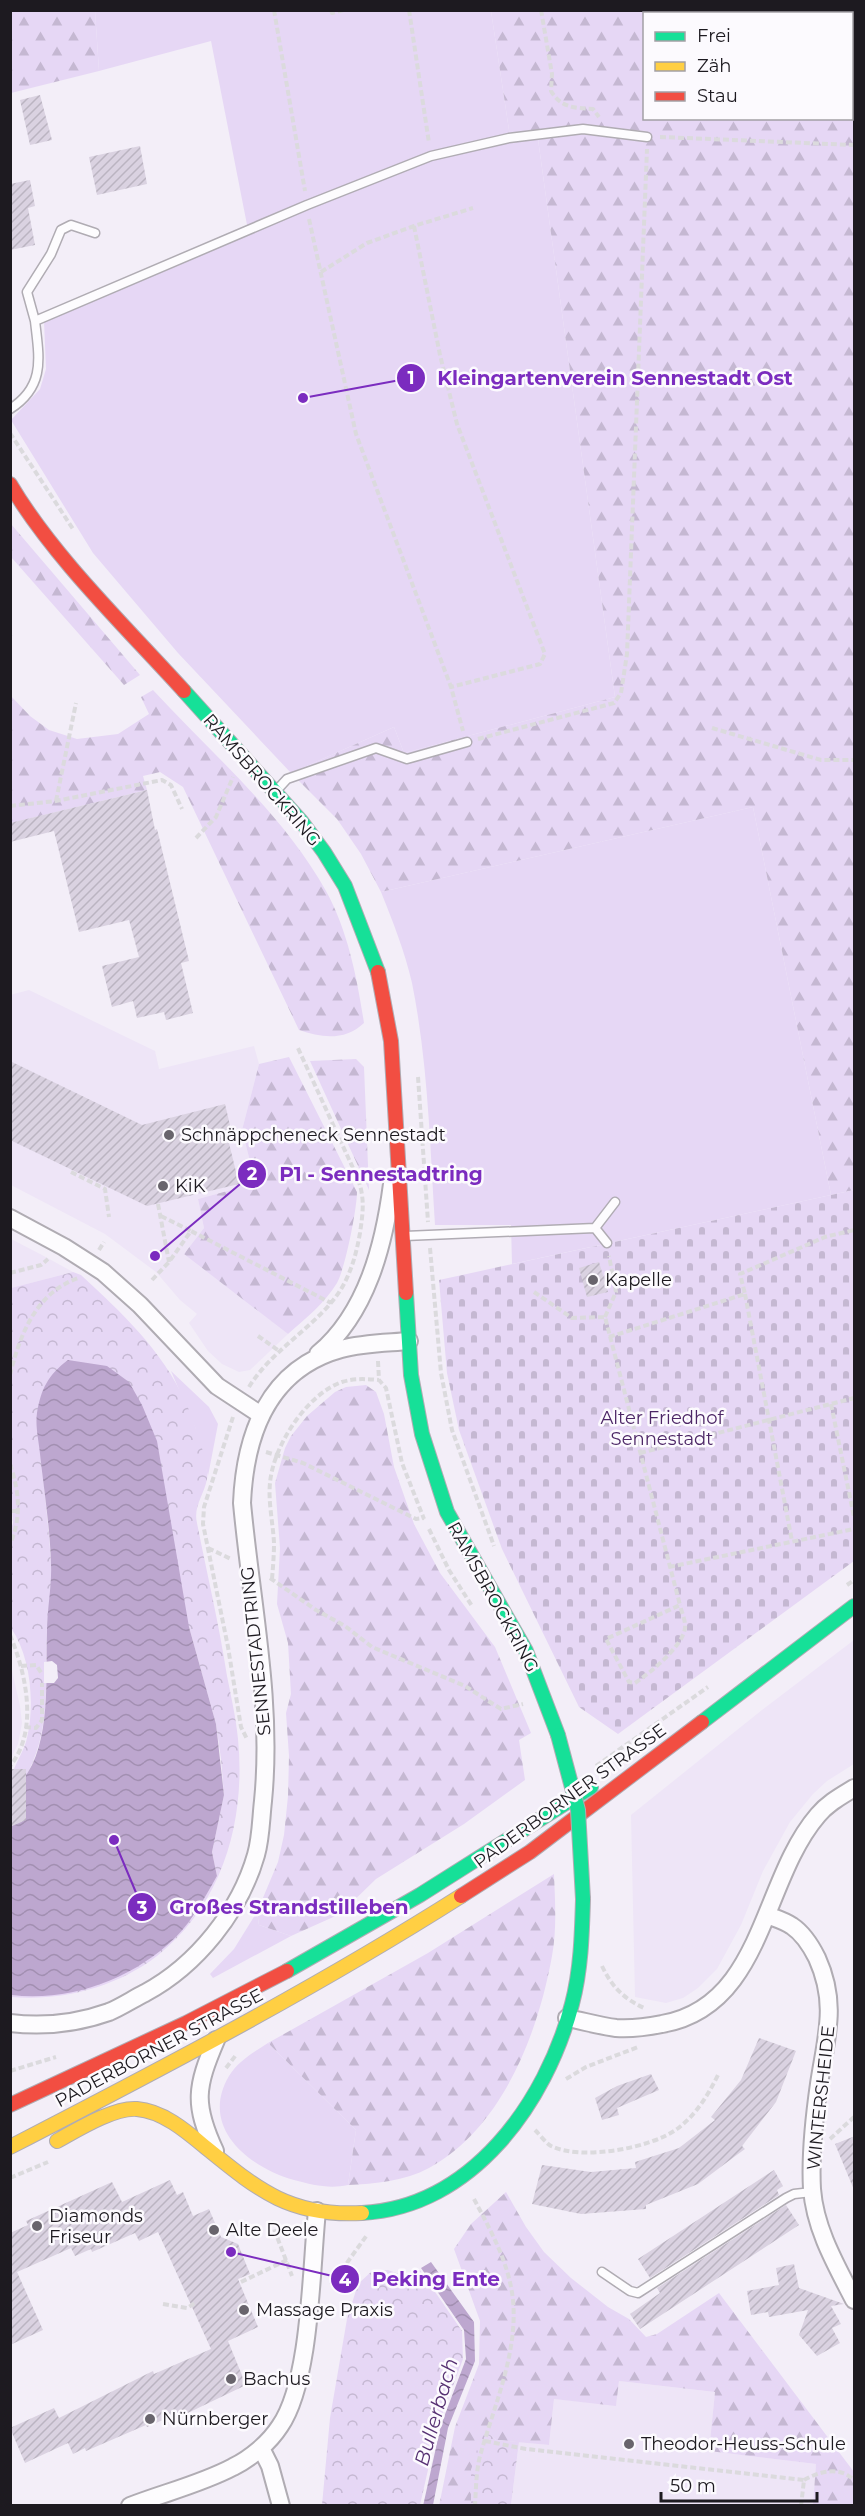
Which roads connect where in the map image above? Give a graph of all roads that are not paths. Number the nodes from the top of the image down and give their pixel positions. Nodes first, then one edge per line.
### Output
1 (647, 137) road end
2 (95, 233) dead end
3 (35, 321) junction
4 (10, 409) edge
5 (10, 484) edge
6 (17, 501) edge
7 (466, 742) road end
8 (275, 791) junction
9 (397, 1143) junction
10 (615, 1203) dead end
11 (10, 1218) edge
12 (595, 1228) junction
13 (402, 1236) junction
14 (607, 1243) road end
15 (409, 1341) junction
16 (303, 1366) junction
17 (261, 1415) junction
18 (855, 1606) edge
19 (795, 1650) junction
20 (855, 1788) edge
21 (767, 1915) junction
22 (567, 2018) junction
23 (10, 2023) edge
24 (216, 2040) junction
25 (10, 2105) edge
26 (10, 2147) edge
27 (10, 2153) edge
28 (218, 2157) junction
29 (812, 2192) junction
30 (317, 2211) junction
31 (602, 2272) dead end
32 (855, 2300) edge
33 (261, 2448) junction
34 (130, 2505) edge
35 (281, 2505) edge

1 - 3 lane
2 - 3 lane
3 - 4 lane
5 - 6 street, RAMSBROCKRING
6 - 8 street, RAMSBROCKRING
7 - 8 lane
8 - 9 street, RAMSBROCKRING
9 - 13 street, RAMSBROCKRING
9 - 16 street, RAMSBROCKRING
10 - 12 lane
11 - 17 street
12 - 13 lane
12 - 14 lane
13 - 15 street, RAMSBROCKRING
15 - 16 street, SENNESTADTRING
15 - 22 street, RAMSBROCKRING, bridge
16 - 17 street, SENNESTADTRING
17 - 23 street, SENNESTADTRING
18 - 19 street, PADERBORNER STRASSE
19 - 24 street, PADERBORNER STRASSE
19 - 25 street, PADERBORNER STRASSE
20 - 21 street
21 - 22 street
21 - 29 street, WINTERSHEIDE
22 - 30 street, RAMSBROCKRING
24 - 26 street, PADERBORNER STRASSE
24 - 28 street, RAMSBROCKRING
27 - 28 street, RAMSBROCKRING
28 - 30 street, RAMSBROCKRING
29 - 31 lane
29 - 32 street, WINTERSHEIDE
30 - 33 street
33 - 34 street
33 - 35 street

